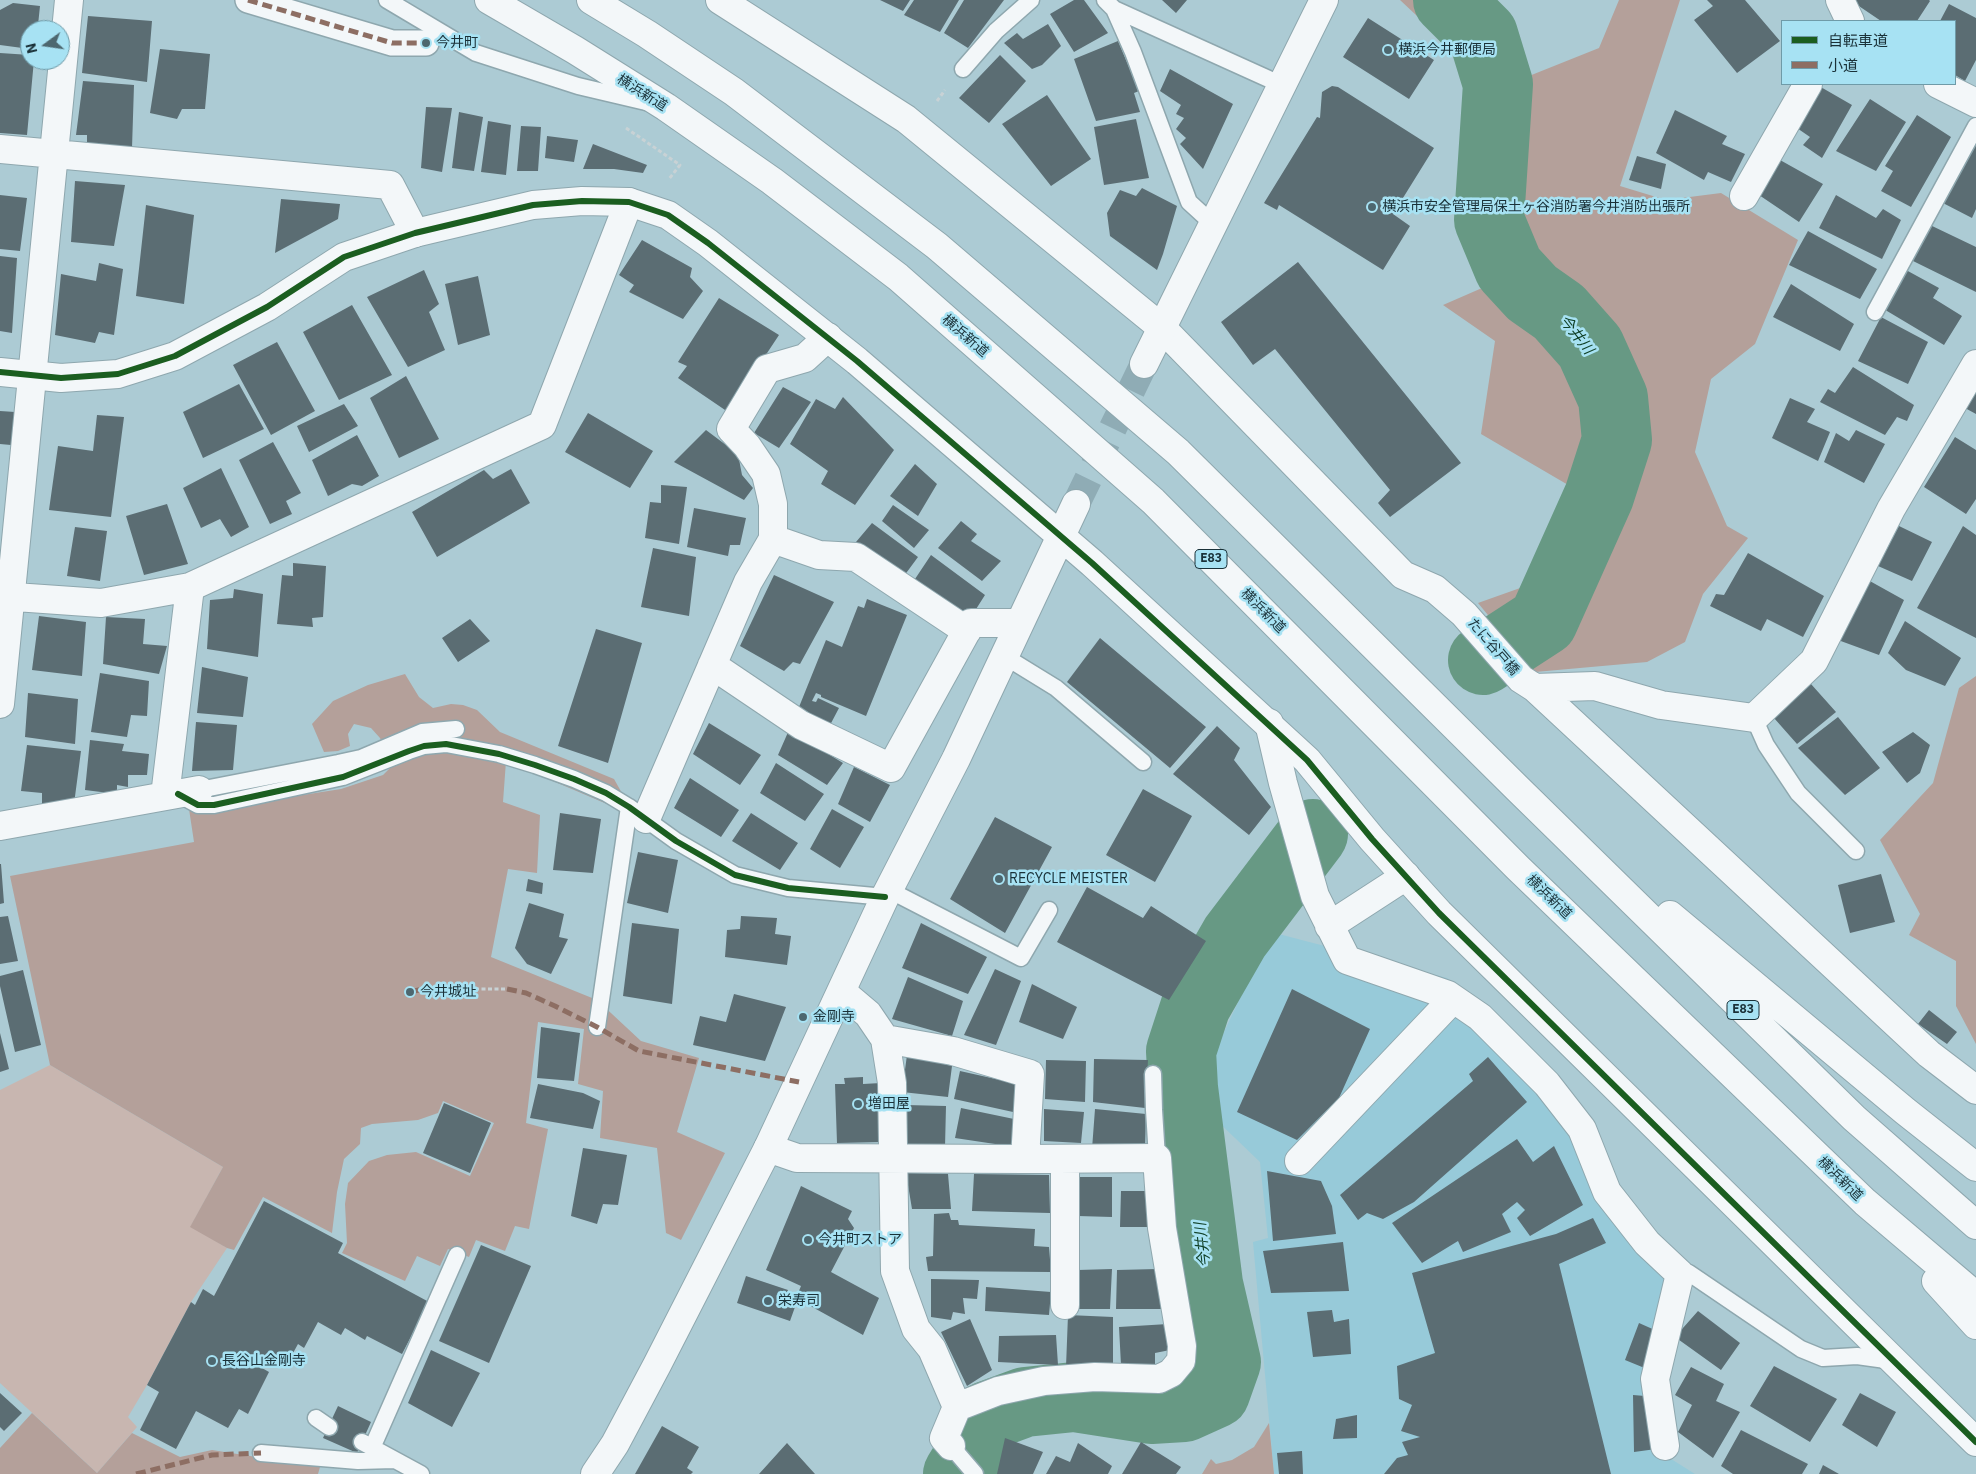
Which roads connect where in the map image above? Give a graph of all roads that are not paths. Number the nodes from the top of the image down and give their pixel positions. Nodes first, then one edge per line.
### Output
1 (69, 0) edge
2 (248, 0) edge
3 (387, 0) edge
4 (489, 0) edge
5 (590, 0) edge
6 (609, 0) edge
7 (720, 0) edge
8 (1031, 0) edge
9 (1324, 0) edge
10 (1109, 5) edge
11 (647, 34) junction
12 (426, 43) dead end
13 (962, 70) road end
14 (1282, 85) junction
15 (1807, 85) edge
16 (1940, 85) edge
17 (1976, 103) edge
18 (666, 107) junction
19 (1976, 126) edge
20 (0, 149) edge
21 (54, 154) junction
22 (1744, 196) dead end
23 (629, 202) junction
24 (1213, 224) junction
25 (415, 233) junction
26 (1875, 312) dead end
27 (1162, 328) junction
28 (828, 337) junction
29 (1144, 364) tunnel mouth
30 (1976, 364) edge
31 (0, 372) edge
32 (33, 375) junction
33 (1076, 504) tunnel mouth
34 (1061, 535) junction
35 (773, 539) junction
36 (190, 587) junction
37 (5, 596) edge
38 (1020, 623) junction
39 (967, 631) junction
40 (1004, 656) junction
41 (712, 665) junction
42 (1528, 684) junction
43 (0, 704) edge
44 (1754, 718) junction
45 (1269, 723) junction
46 (456, 729) dead end
47 (1143, 762) dead end
48 (1516, 788) junction
49 (181, 793) junction
50 (638, 813) junction
51 (0, 826) edge
52 (1856, 851) dead end
53 (1406, 876) junction
54 (887, 894) junction
55 (1049, 910) dead end
56 (1329, 926) junction
57 (842, 992) junction
58 (1453, 999) junction
59 (597, 1027) dead end
60 (885, 1039) junction
61 (1153, 1074) dead end
62 (1976, 1090) edge
63 (768, 1148) junction
64 (1158, 1158) junction
65 (894, 1159) junction
66 (1025, 1159) junction
67 (1065, 1159) junction
68 (1298, 1161) dead end
69 (1976, 1167) edge
70 (1865, 1202) junction
71 (1976, 1225) edge
72 (457, 1255) dead end
73 (1680, 1274) junction
74 (1976, 1296) edge
75 (1065, 1305) dead end
76 (1976, 1325) edge
77 (1893, 1361) junction
78 (957, 1407) junction
79 (1976, 1442) edge
80 (951, 1446) joint
81 (1664, 1446) dead end
82 (261, 1452) dead end
83 (394, 1460) junction
84 (421, 1474) edge
85 (595, 1474) edge
86 (975, 1474) edge

1 - 21 main road
2 - 12 street
3 - 18 lane
4 - 18 main road, 横浜新道 / E83
5 - 11 main road, E83
6 - 11 lane
7 - 27 main road, たに谷戸橋
8 - 13 lane
9 - 14 main road
10 - 14 lane
10 - 24 lane
11 - 48 main road, E83
14 - 24 main road
15 - 22 main road
16 - 17 main road
18 - 70 main road, 横浜新道 / E83
19 - 26 lane
20 - 21 main road
21 - 25 main road
21 - 32 main road
23 - 25 main road
23 - 28 main road
23 - 36 main road
24 - 27 main road
25 - 32 main road
27 - 29 main road
27 - 42 main road, たに谷戸橋
28 - 34 main road
28 - 35 main road
30 - 44 main road
31 - 32 main road
32 - 37 main road
33 - 34 main road
34 - 38 main road
34 - 45 main road
35 - 39 main road
35 - 41 main road
36 - 37 main road
36 - 49 main road
37 - 43 main road
38 - 39 main road
38 - 40 main road
39 - 41 main road
40 - 47 lane
40 - 54 main road
41 - 50 main road
42 - 44 main road
42 - 62 main road, たに谷戸橋
44 - 52 lane
45 - 53 main road
45 - 56 main road
46 - 49 lane
48 - 69 main road
48 - 71 main road, E83
49 - 50 lane
49 - 51 main road
50 - 54 lane
50 - 59 lane
53 - 56 main road
53 - 77 main road
54 - 55 lane
54 - 57 main road
56 - 58 main road
57 - 60 main road
57 - 63 main road
58 - 68 main road
58 - 73 main road
60 - 65 main road
60 - 66 main road
61 - 64 lane
63 - 65 main road
63 - 85 main road
64 - 67 main road
64 - 78 main road
65 - 66 main road
65 - 78 main road
66 - 67 main road
67 - 75 main road
70 - 74 main road, 横浜新道 / E83
70 - 76 main road
72 - 83 lane
73 - 77 lane
73 - 81 main road
77 - 79 main road
78 - 80 main road
80 - 86 lane
82 - 83 lane
83 - 84 lane

